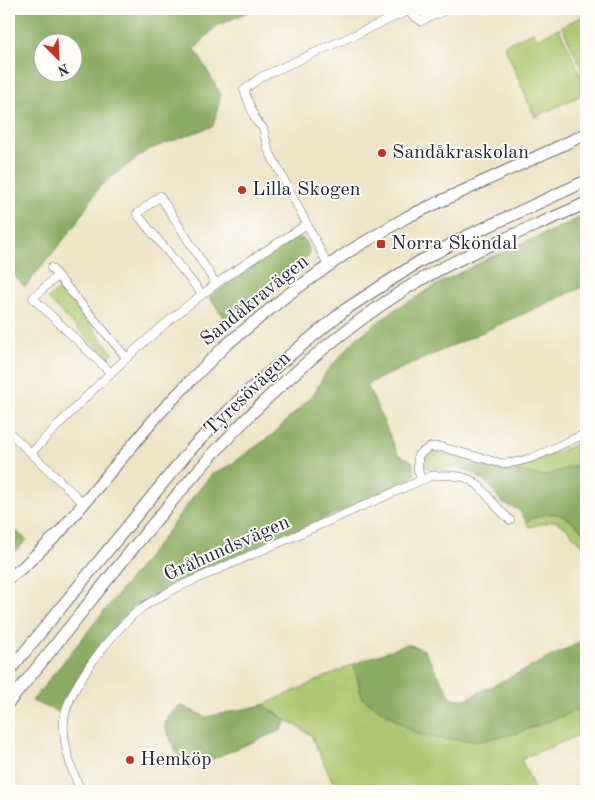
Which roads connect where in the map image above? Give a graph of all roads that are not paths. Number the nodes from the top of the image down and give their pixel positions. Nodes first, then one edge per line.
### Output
1 (448, 9) edge
2 (409, 10) edge
3 (586, 134) edge
4 (586, 180) edge
5 (586, 203) edge
6 (307, 224) junction
7 (328, 265) junction
8 (51, 268) dead end
9 (57, 276) junction
10 (216, 284) junction
11 (202, 294) junction
12 (126, 357) junction
13 (110, 372) junction
14 (9, 432) edge
15 (586, 437) edge
16 (31, 453) junction
17 (421, 479) junction
18 (84, 504) junction
19 (510, 520) dead end
20 (9, 578) edge
21 (9, 671) edge
22 (9, 702) edge
23 (81, 791) edge

1 - 2 street
2 - 6 street
3 - 7 main road, Sandåkravägen
4 - 21 main road, Tyresövägen
5 - 22 main road, Tyresövägen
6 - 7 street
6 - 10 street
7 - 18 main road, Sandåkravägen
8 - 9 street
9 - 12 street
9 - 13 street
10 - 11 street
10 - 11 street
11 - 12 street
12 - 13 street
13 - 16 street
14 - 16 street
15 - 17 street
16 - 18 street
17 - 19 street, Gråhundsvägen
17 - 23 street, Gråhundsvägen
18 - 20 main road, Sandåkravägen

